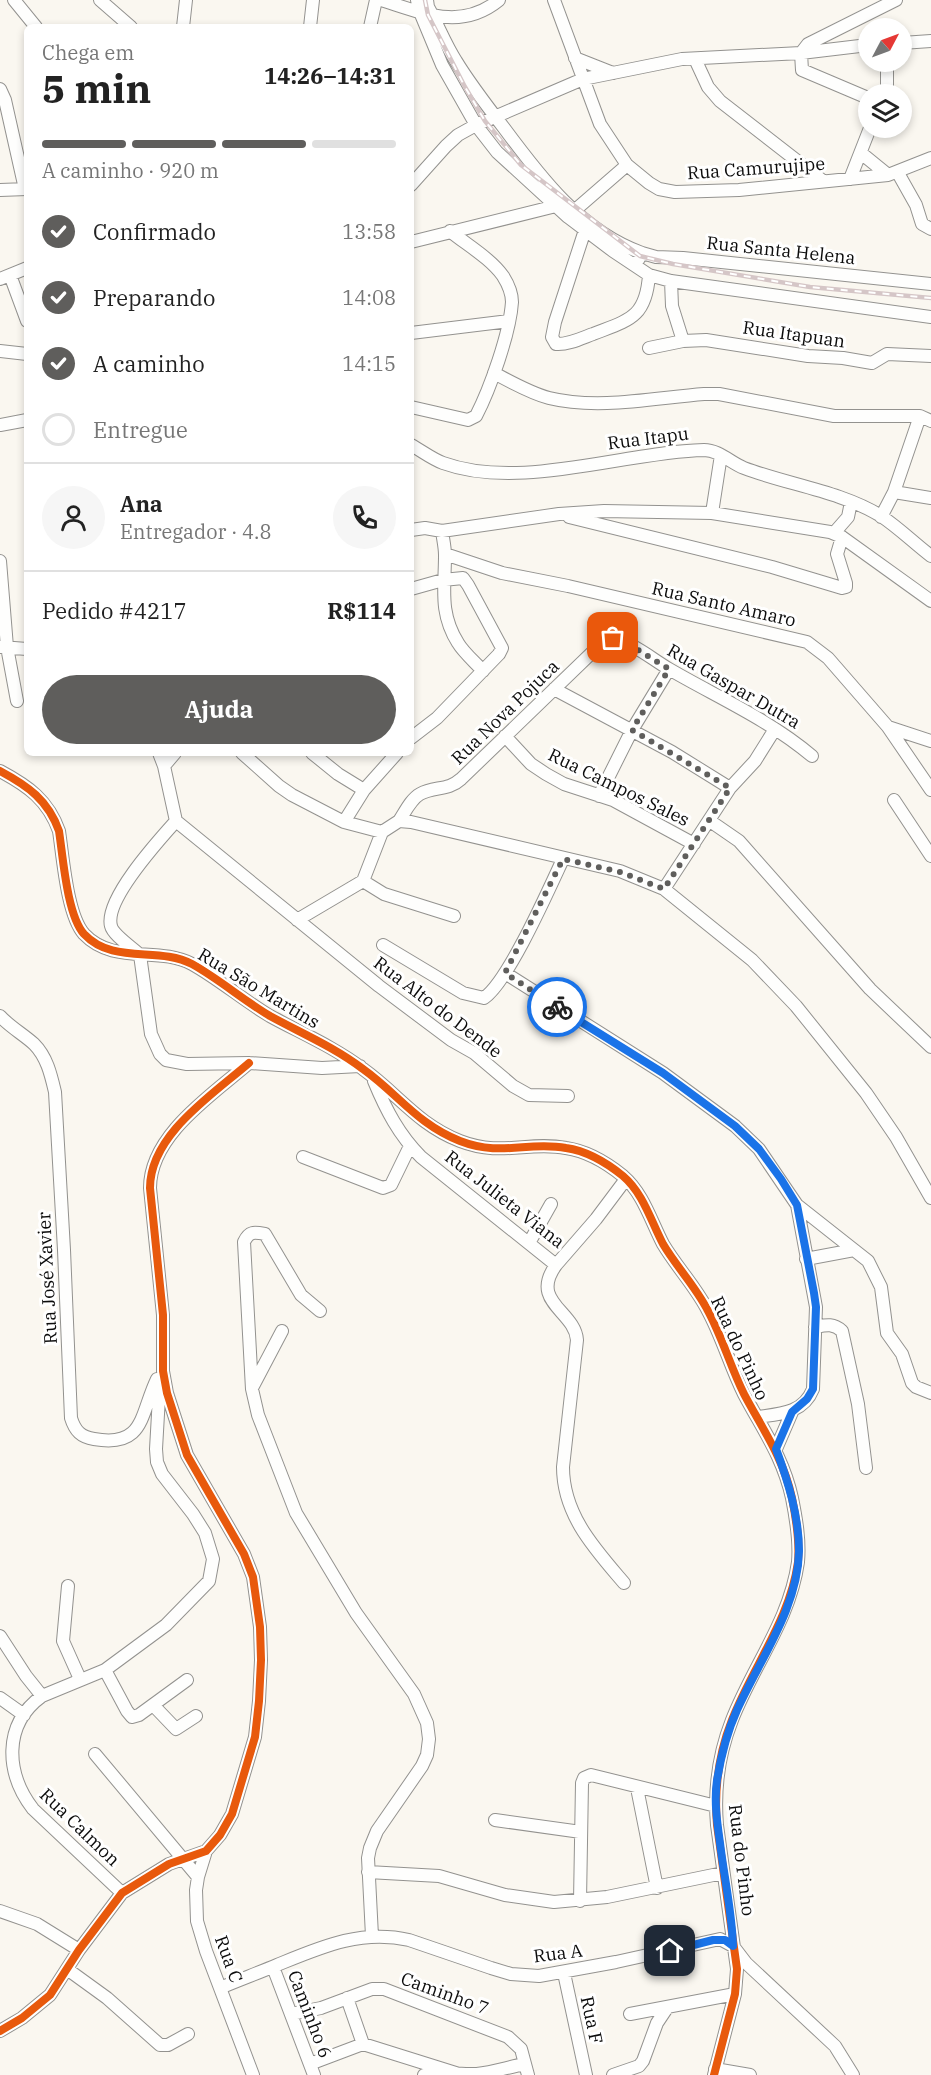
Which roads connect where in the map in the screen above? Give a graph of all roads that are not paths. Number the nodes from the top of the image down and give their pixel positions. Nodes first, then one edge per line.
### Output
1 (14, 0) edge
2 (100, 0) edge
3 (186, 0) edge
4 (312, 0) edge
5 (376, 0) edge
6 (381, 0) edge
7 (427, 0) edge
8 (499, 0) edge
9 (554, 0) edge
10 (896, 0) edge
11 (418, 6) edge
12 (434, 17) junction
13 (34, 24) edge
14 (128, 24) edge
15 (183, 24) edge
16 (310, 24) edge
17 (371, 24) edge
18 (848, 25) junction
19 (931, 41) edge
20 (912, 42) edge
21 (850, 46) junction
22 (858, 46) edge
23 (801, 53) junction
24 (575, 58) junction
25 (694, 58) junction
26 (613, 73) junction
27 (583, 79) junction
28 (0, 89) edge
29 (858, 94) edge
30 (495, 117) junction
31 (476, 125) junction
32 (866, 138) edge
33 (861, 153) junction
34 (931, 158) edge
35 (627, 165) junction
36 (893, 174) junction
37 (850, 178) junction
38 (24, 181) edge
39 (823, 181) junction
40 (414, 183) edge
41 (24, 189) edge
42 (0, 190) edge
43 (556, 206) junction
44 (574, 211) junction
45 (931, 229) edge
46 (585, 230) junction
47 (450, 231) junction
48 (414, 241) edge
49 (642, 253) junction
50 (634, 266) junction
51 (24, 269) edge
52 (649, 275) junction
53 (5, 277) edge
54 (671, 280) junction
55 (931, 284) edge
56 (24, 315) edge
57 (931, 316) edge
58 (509, 321) junction
59 (414, 333) edge
60 (683, 341) junction
61 (649, 348) dead end
62 (0, 351) edge
63 (24, 354) edge
64 (931, 356) edge
65 (494, 374) junction
66 (414, 408) edge
67 (926, 418) edge
68 (24, 421) edge
69 (0, 425) edge
70 (414, 448) edge
71 (720, 455) junction
72 (894, 492) junction
73 (931, 498) edge
74 (851, 502) junction
75 (712, 513) junction
76 (559, 514) junction
77 (882, 517) junction
78 (414, 530) edge
79 (442, 531) junction
80 (838, 535) junction
81 (445, 554) junction
82 (931, 556) edge
83 (0, 567) edge
84 (443, 580) junction
85 (414, 588) edge
86 (931, 601) edge
87 (604, 641) joint
88 (4, 647) edge
89 (24, 649) edge
90 (669, 669) junction
91 (483, 671) junction
92 (554, 689) junction
93 (18, 700) dead end
94 (888, 728) junction
95 (775, 729) junction
96 (632, 730) junction
97 (414, 736) edge
98 (505, 736) junction
99 (931, 741) edge
100 (160, 756) edge
101 (172, 756) edge
102 (245, 756) edge
103 (316, 756) edge
104 (812, 756) dead end
105 (387, 758) edge
106 (164, 766) junction
107 (0, 771) edge
108 (730, 788) junction
109 (364, 790) junction
110 (931, 790) edge
111 (599, 796) junction
112 (894, 800) dead end
113 (176, 821) junction
114 (399, 821) junction
115 (710, 821) junction
116 (344, 822) junction
117 (382, 832) junction
118 (694, 844) junction
119 (931, 856) edge
120 (563, 859) junction
121 (363, 881) junction
122 (664, 889) junction
123 (454, 916) dead end
124 (297, 920) junction
125 (383, 945) dead end
126 (140, 955) junction
127 (505, 973) junction
128 (0, 1016) edge
129 (931, 1047) edge
130 (249, 1063) junction
131 (360, 1066) junction
132 (371, 1075) junction
133 (568, 1096) dead end
134 (410, 1146) junction
135 (303, 1157) dead end
136 (626, 1179) junction
137 (931, 1198) edge
138 (551, 1204) dead end
139 (797, 1205) junction
140 (529, 1243) junction
141 (854, 1250) junction
142 (806, 1259) junction
143 (556, 1265) junction
144 (320, 1311) dead end
145 (815, 1327) junction
146 (282, 1331) dead end
147 (162, 1368) junction
148 (252, 1389) junction
149 (931, 1393) edge
150 (792, 1412) junction
151 (757, 1417) junction
152 (776, 1449) junction
153 (866, 1468) dead end
154 (624, 1583) dead end
155 (68, 1586) dead end
156 (0, 1636) edge
157 (105, 1670) junction
158 (80, 1679) junction
159 (187, 1680) dead end
160 (42, 1696) junction
161 (0, 1698) edge
162 (153, 1705) junction
163 (24, 1715) junction
164 (196, 1716) dead end
165 (94, 1754) dead end
166 (637, 1788) junction
167 (716, 1806) junction
168 (495, 1820) dead end
169 (581, 1832) junction
170 (206, 1851) junction
171 (183, 1858) junction
172 (368, 1872) junction
173 (723, 1874) junction
174 (198, 1877) junction
175 (657, 1888) junction
176 (122, 1893) junction
177 (580, 1901) junction
178 (0, 1911) edge
179 (372, 1936) junction
180 (733, 1946) junction
181 (79, 1950) junction
182 (275, 1966) junction
183 (68, 1969) junction
184 (564, 1973) junction
185 (220, 1988) junction
186 (735, 1994) junction
187 (347, 1998) junction
188 (667, 2008) junction
189 (294, 2013) junction
190 (630, 2014) dead end
191 (0, 2031) edge
192 (188, 2034) dead end
193 (363, 2044) junction
194 (526, 2069) edge
195 (312, 2070) edge
196 (714, 2072) edge
197 (254, 2075) edge
198 (424, 2075) edge
199 (462, 2075) edge
200 (586, 2075) edge
201 (613, 2075) edge
202 (750, 2075) edge
203 (853, 2075) edge

1 - 13 street
2 - 14 street
3 - 15 street
4 - 16 street
5 - 17 street
6 - 11 street
7 - 12 street, Rua Santa Helena
8 - 12 street
9 - 24 street, Rua Camurujipe
10 - 18 street
11 - 12 street
11 - 31 street
12 - 30 street, Rua Santa Helena
18 - 21 street
18 - 23 street
19 - 20 street
21 - 22 street
21 - 23 street
23 - 25 street
23 - 29 street
24 - 26 street
24 - 27 street, Rua Camurujipe
25 - 26 street
25 - 39 street
26 - 27 street
27 - 30 street
27 - 35 street, Rua Camurujipe
28 - 38 street
30 - 31 street
30 - 44 street, Rua Santa Helena
31 - 40 street
31 - 43 street
32 - 33 street
33 - 36 street
33 - 37 street
34 - 36 street, Rua Camurujipe
35 - 39 street, Rua Camurujipe
35 - 44 street
36 - 37 street, Rua Camurujipe
36 - 45 street
37 - 39 street, Rua Camurujipe
41 - 42 street
43 - 46 street
43 - 47 street
44 - 49 street, Rua Santa Helena
46 - 50 street
46 - 52 street
47 - 48 street
47 - 58 street
49 - 50 street
49 - 55 street, Rua Santa Helena
50 - 52 street
51 - 53 street
52 - 54 street
53 - 56 street
54 - 57 street
54 - 60 street
58 - 59 street
58 - 65 street
60 - 61 street, Rua Itapuan
60 - 64 street, Rua Itapuan
62 - 63 street
65 - 66 street
65 - 67 street
67 - 72 street
68 - 69 street
70 - 71 street, Rua Itapu
71 - 74 street, Rua Itapu
71 - 75 street
72 - 73 street
72 - 77 street
74 - 77 street, Rua Itapu
74 - 80 street
75 - 76 street
75 - 80 street
76 - 79 street
76 - 80 street
77 - 82 street, Rua Itapu
78 - 79 street
79 - 81 street
80 - 86 street
81 - 84 street
81 - 94 street, Rua Santo Amaro
83 - 88 street
84 - 85 street
84 - 91 street
84 - 91 street
87 - 90 street, Rua Gaspar Dutra
87 - 92 street, Rua Nova Pojuca
88 - 89 street
88 - 93 street
90 - 95 street, Rua Gaspar Dutra
90 - 96 street
91 - 97 street
92 - 96 street
92 - 98 street, Rua Nova Pojuca
94 - 99 street
94 - 110 street, Rua Santo Amaro
95 - 104 street, Rua Gaspar Dutra
95 - 108 street
96 - 108 street
96 - 111 street
98 - 111 street, Rua Campos Sales
98 - 114 street, Rua Nova Pojuca
100 - 106 street
101 - 106 street
102 - 116 street
103 - 109 street
105 - 109 street
106 - 113 street
107 - 126 street, Rua São Martins
108 - 115 street
109 - 116 street
111 - 118 street, Rua Campos Sales
112 - 119 street
113 - 124 street, Rua Alto do Dende
113 - 126 street
114 - 117 street
114 - 120 street
115 - 118 street
115 - 129 street
116 - 117 street
117 - 121 street
118 - 122 street
120 - 122 street
120 - 127 street
121 - 123 street
121 - 124 street
122 - 137 street
124 - 133 street, Rua Alto do Dende
125 - 127 street
126 - 130 street
126 - 131 street, Rua São Martins
127 - 139 street
128 - 147 street, Rua José Xavier
130 - 131 street
130 - 147 street
131 - 132 street, Rua do Pinho
132 - 134 street, Rua Julieta Viana
132 - 136 street, Rua do Pinho
134 - 135 street
134 - 140 street, Rua Julieta Viana
136 - 143 street, Rua Julieta Viana
136 - 151 street, Rua do Pinho
138 - 140 street
139 - 141 street
139 - 142 street
140 - 143 street, Rua Julieta Viana
141 - 142 street
141 - 149 street
142 - 145 street
143 - 154 street
144 - 148 street
145 - 150 street
145 - 153 street
146 - 148 street
147 - 157 street, Rua Calmon
147 - 170 street
148 - 172 street
150 - 151 street
150 - 152 street
151 - 152 street, Rua do Pinho
152 - 167 street, Rua do Pinho
155 - 158 street
156 - 160 street
157 - 158 street, Rua Calmon
157 - 162 street
158 - 160 street, Rua Calmon
159 - 162 street
160 - 163 street, Rua Calmon
161 - 163 street
162 - 164 street
163 - 176 street, Rua Calmon
165 - 171 street
166 - 167 street
166 - 169 street
166 - 175 street
167 - 173 street, Rua do Pinho
168 - 169 street
169 - 177 street
170 - 171 street
170 - 174 street, Rua C
171 - 174 street
171 - 176 street
172 - 177 street
172 - 179 street
173 - 175 street
173 - 180 street, Rua do Pinho
174 - 185 street, Rua C
175 - 177 street
176 - 181 street
178 - 181 street
179 - 182 street, Rua A
179 - 184 street, Rua A
180 - 184 street, Rua A
180 - 186 street, Rua do Pinho
180 - 203 street
181 - 183 street
182 - 185 street, Rua A
182 - 189 street, Caminho 6
183 - 191 street
183 - 192 street
184 - 200 street, Rua F
185 - 197 street, Rua C
186 - 188 street
186 - 196 street, Rua do Pinho
187 - 189 street, Caminho 7
187 - 193 street
187 - 194 street, Caminho 7
188 - 190 street
188 - 201 street
189 - 195 street, Caminho 6
193 - 195 street
193 - 199 street
194 - 199 street
196 - 202 street
198 - 199 street

